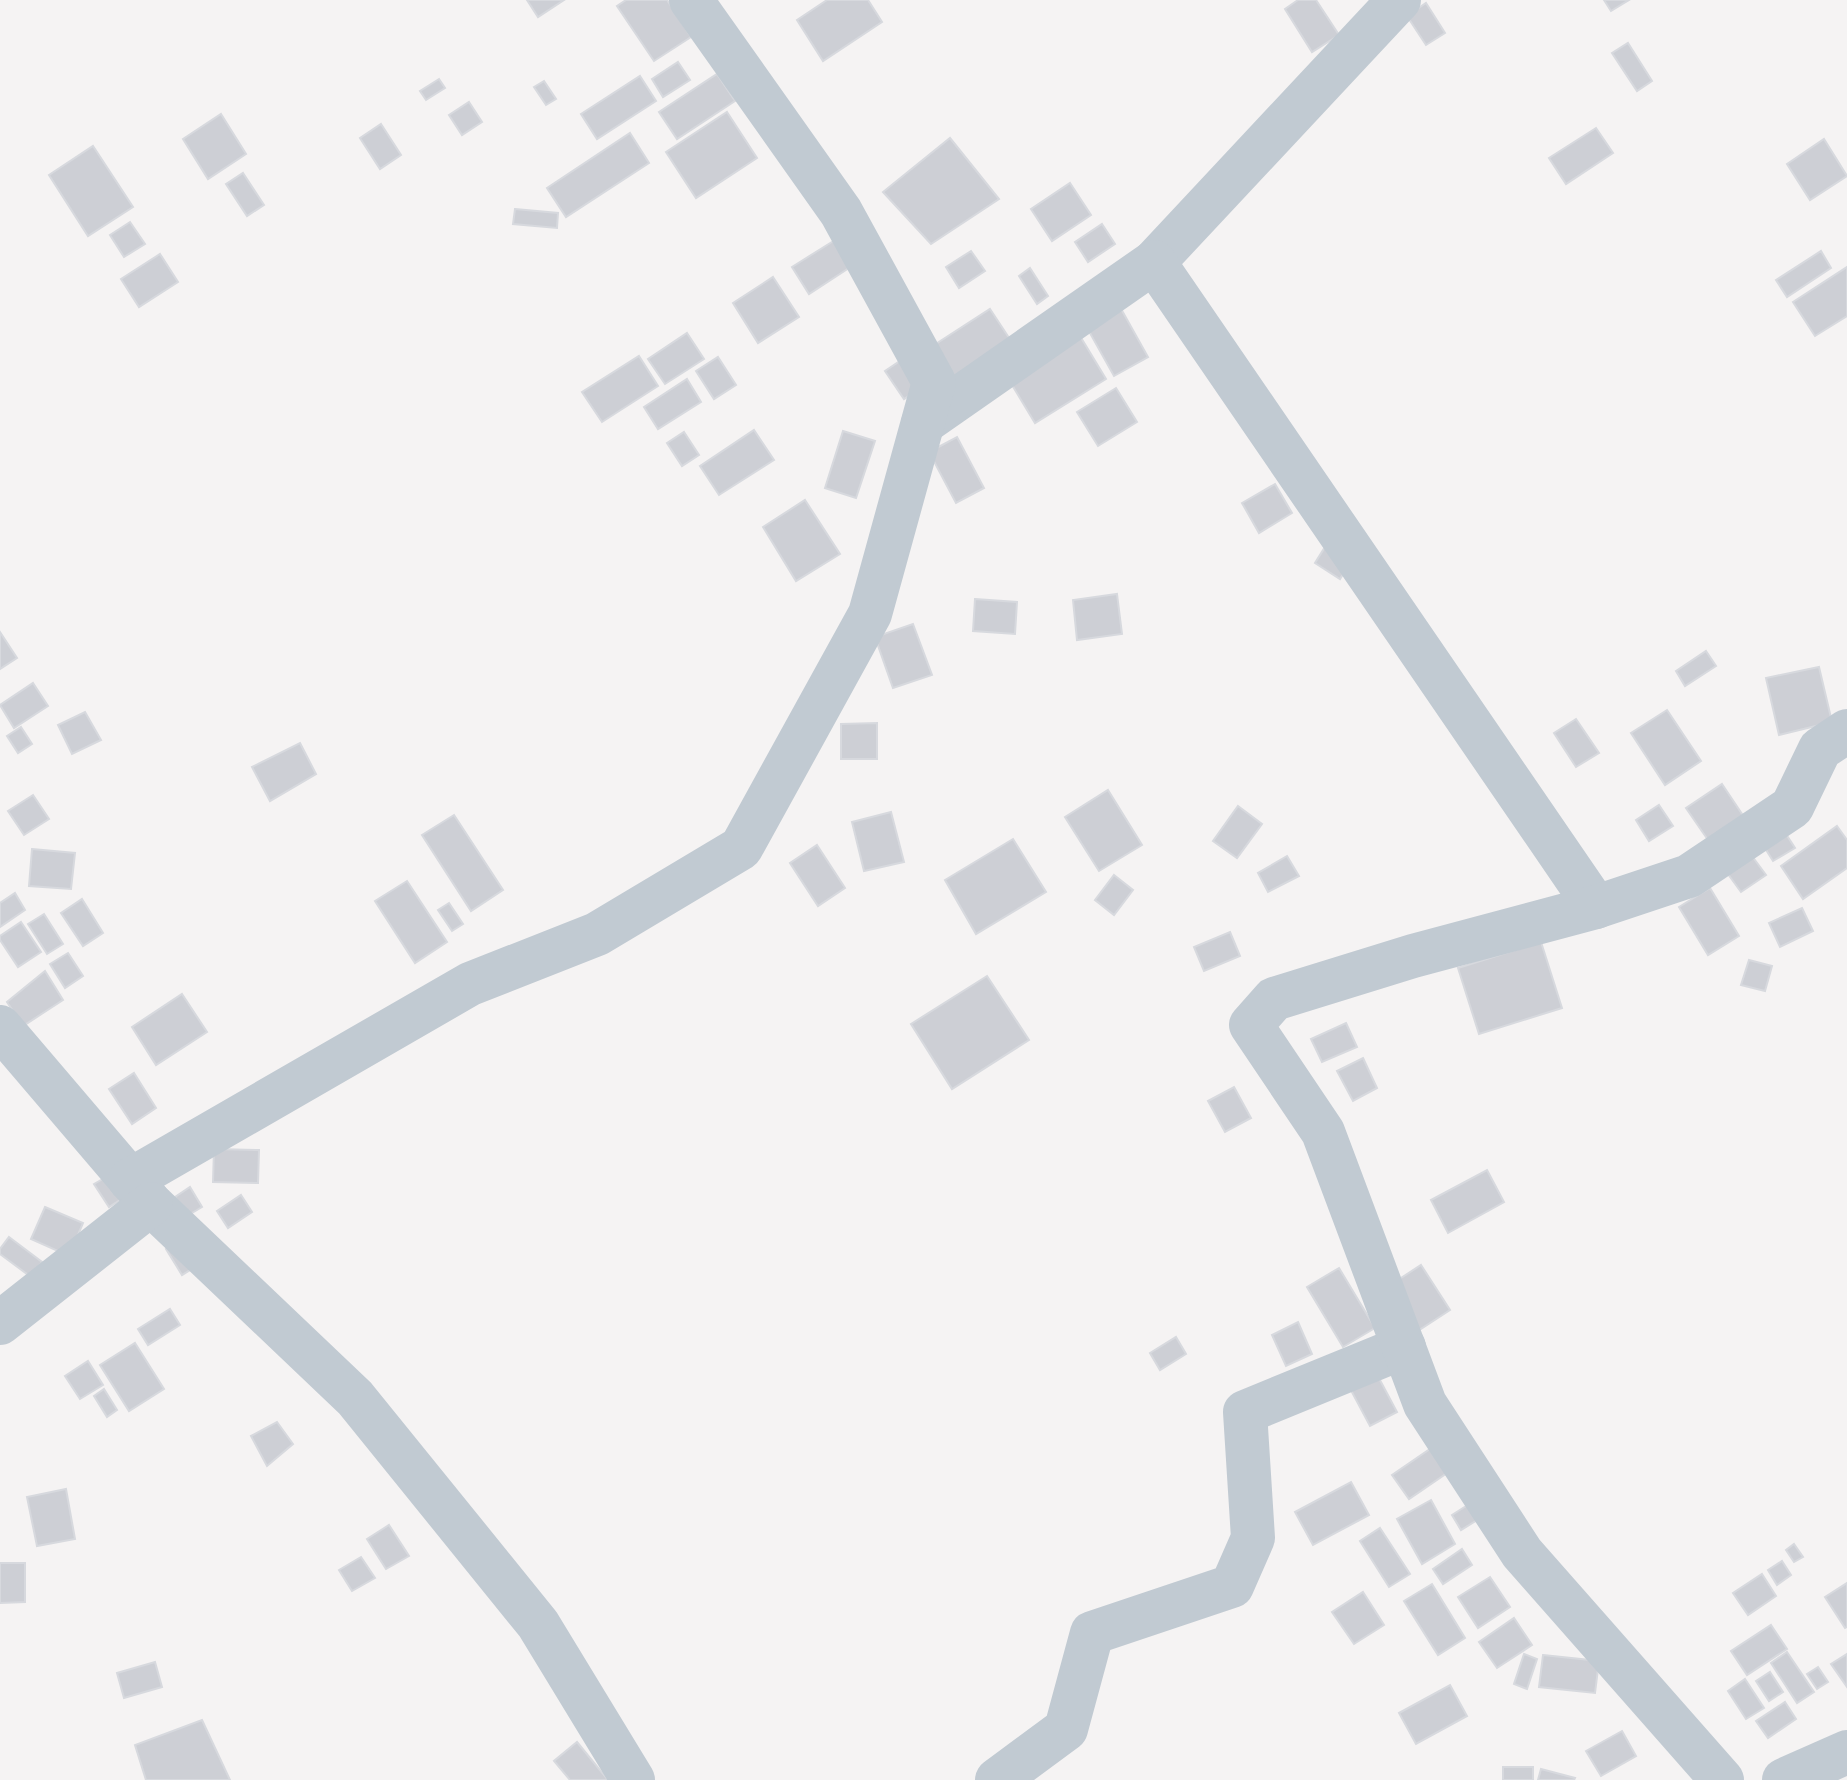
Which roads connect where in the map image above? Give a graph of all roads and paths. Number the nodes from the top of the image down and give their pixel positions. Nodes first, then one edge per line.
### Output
1 (691, 0) edge
2 (1399, 0) edge
3 (1154, 262) junction
4 (923, 423) junction
5 (1847, 731) edge
6 (1596, 907) junction
7 (0, 1027) edge
8 (141, 1192) junction
9 (0, 1323) edge
10 (1404, 1347) junction
11 (1847, 1752) edge
12 (633, 1780) edge
13 (997, 1780) edge
14 (1722, 1780) edge
15 (1784, 1780) edge

1 - 4 street
2 - 3 street
3 - 4 street
3 - 6 street
4 - 8 street
5 - 6 street
6 - 10 street
7 - 8 street
8 - 9 street
8 - 12 street
10 - 13 street
10 - 14 street
11 - 15 street

